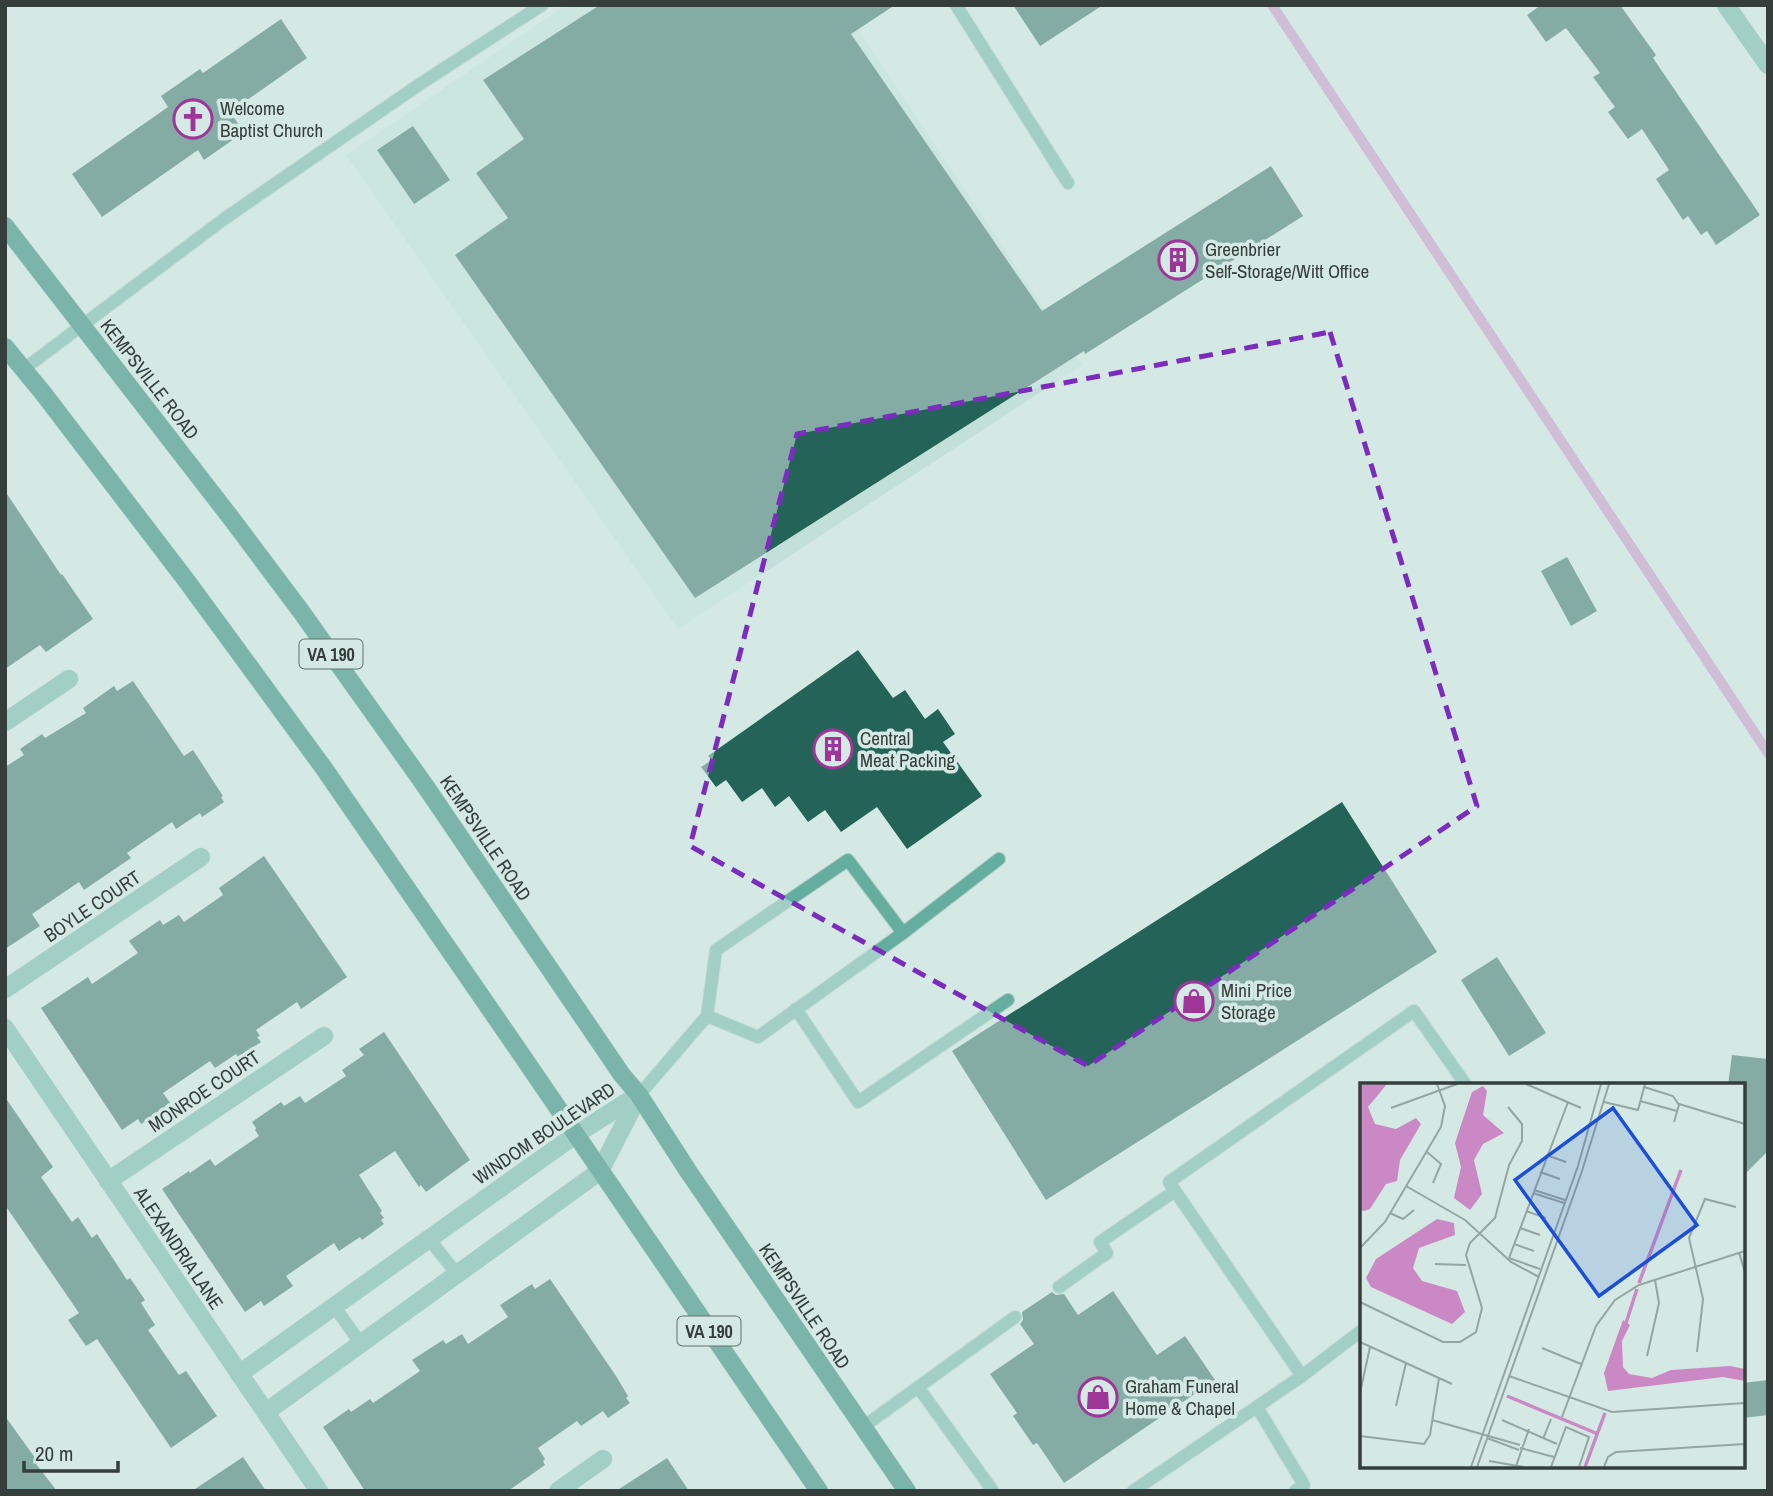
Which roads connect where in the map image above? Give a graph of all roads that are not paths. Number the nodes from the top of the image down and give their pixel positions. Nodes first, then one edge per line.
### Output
1 (542, 5) edge
2 (956, 5) edge
3 (1726, 5) edge
4 (1768, 65) edge
5 (1068, 183) dead end
6 (5, 226) edge
7 (82, 325) junction
8 (5, 346) edge
9 (24, 369) junction
10 (69, 678) dead end
11 (5, 722) edge
12 (201, 857) dead end
13 (999, 859) dead end
14 (903, 933) junction
15 (5, 989) edge
16 (1008, 1000) dead end
17 (796, 1009) junction
18 (707, 1016) junction
19 (5, 1028) edge
20 (324, 1035) dead end
21 (1465, 1083) edge
22 (639, 1095) junction
23 (575, 1135) junction
24 (600, 1171) junction
25 (108, 1181) junction
26 (1175, 1191) junction
27 (429, 1239) junction
28 (457, 1274) junction
29 (1059, 1287) dead end
30 (334, 1306) junction
31 (1015, 1317) dead end
32 (1360, 1332) edge
33 (361, 1344) junction
34 (239, 1374) junction
35 (1302, 1376) junction
36 (918, 1387) junction
37 (1257, 1407) junction
38 (266, 1412) junction
39 (863, 1427) junction
40 (603, 1459) dead end
41 (319, 1491) edge
42 (558, 1491) edge
43 (819, 1491) edge
44 (907, 1491) edge
45 (993, 1491) edge
46 (1133, 1491) edge
47 (1295, 1491) edge

1 - 7 lane
2 - 5 lane
3 - 4 street
6 - 7 main road, KEMPSVILLE ROAD / VA 190
7 - 9 lane
7 - 22 main road, KEMPSVILLE ROAD / VA 190
8 - 9 main road, VA 190
9 - 23 main road, VA 190
10 - 11 street
12 - 15 street, BOYLE COURT
13 - 14 lane
14 - 17 lane
14 - 18 lane
16 - 17 lane
17 - 18 lane
18 - 22 lane
19 - 25 street, ALEXANDRIA LANE
20 - 25 street, MONROE COURT
21 - 26 lane
22 - 23 street, WINDOM BOULEVARD
22 - 24 street, WINDOM BOULEVARD
22 - 39 main road, KEMPSVILLE ROAD / VA 190
23 - 24 main road, VA 190
23 - 27 street, WINDOM BOULEVARD
24 - 28 street, WINDOM BOULEVARD
24 - 43 main road, VA 190
25 - 34 street, ALEXANDRIA LANE
26 - 29 lane
26 - 35 lane
27 - 28 lane
27 - 30 street, WINDOM BOULEVARD
28 - 33 street, WINDOM BOULEVARD
30 - 33 lane
30 - 34 street, WINDOM BOULEVARD
31 - 36 lane
32 - 35 lane
33 - 38 street, WINDOM BOULEVARD
34 - 38 street, ALEXANDRIA LANE
35 - 37 lane
36 - 39 lane
36 - 45 lane
37 - 46 lane
37 - 47 lane
38 - 41 street, ALEXANDRIA LANE
39 - 44 main road, KEMPSVILLE ROAD / VA 190
40 - 42 street

